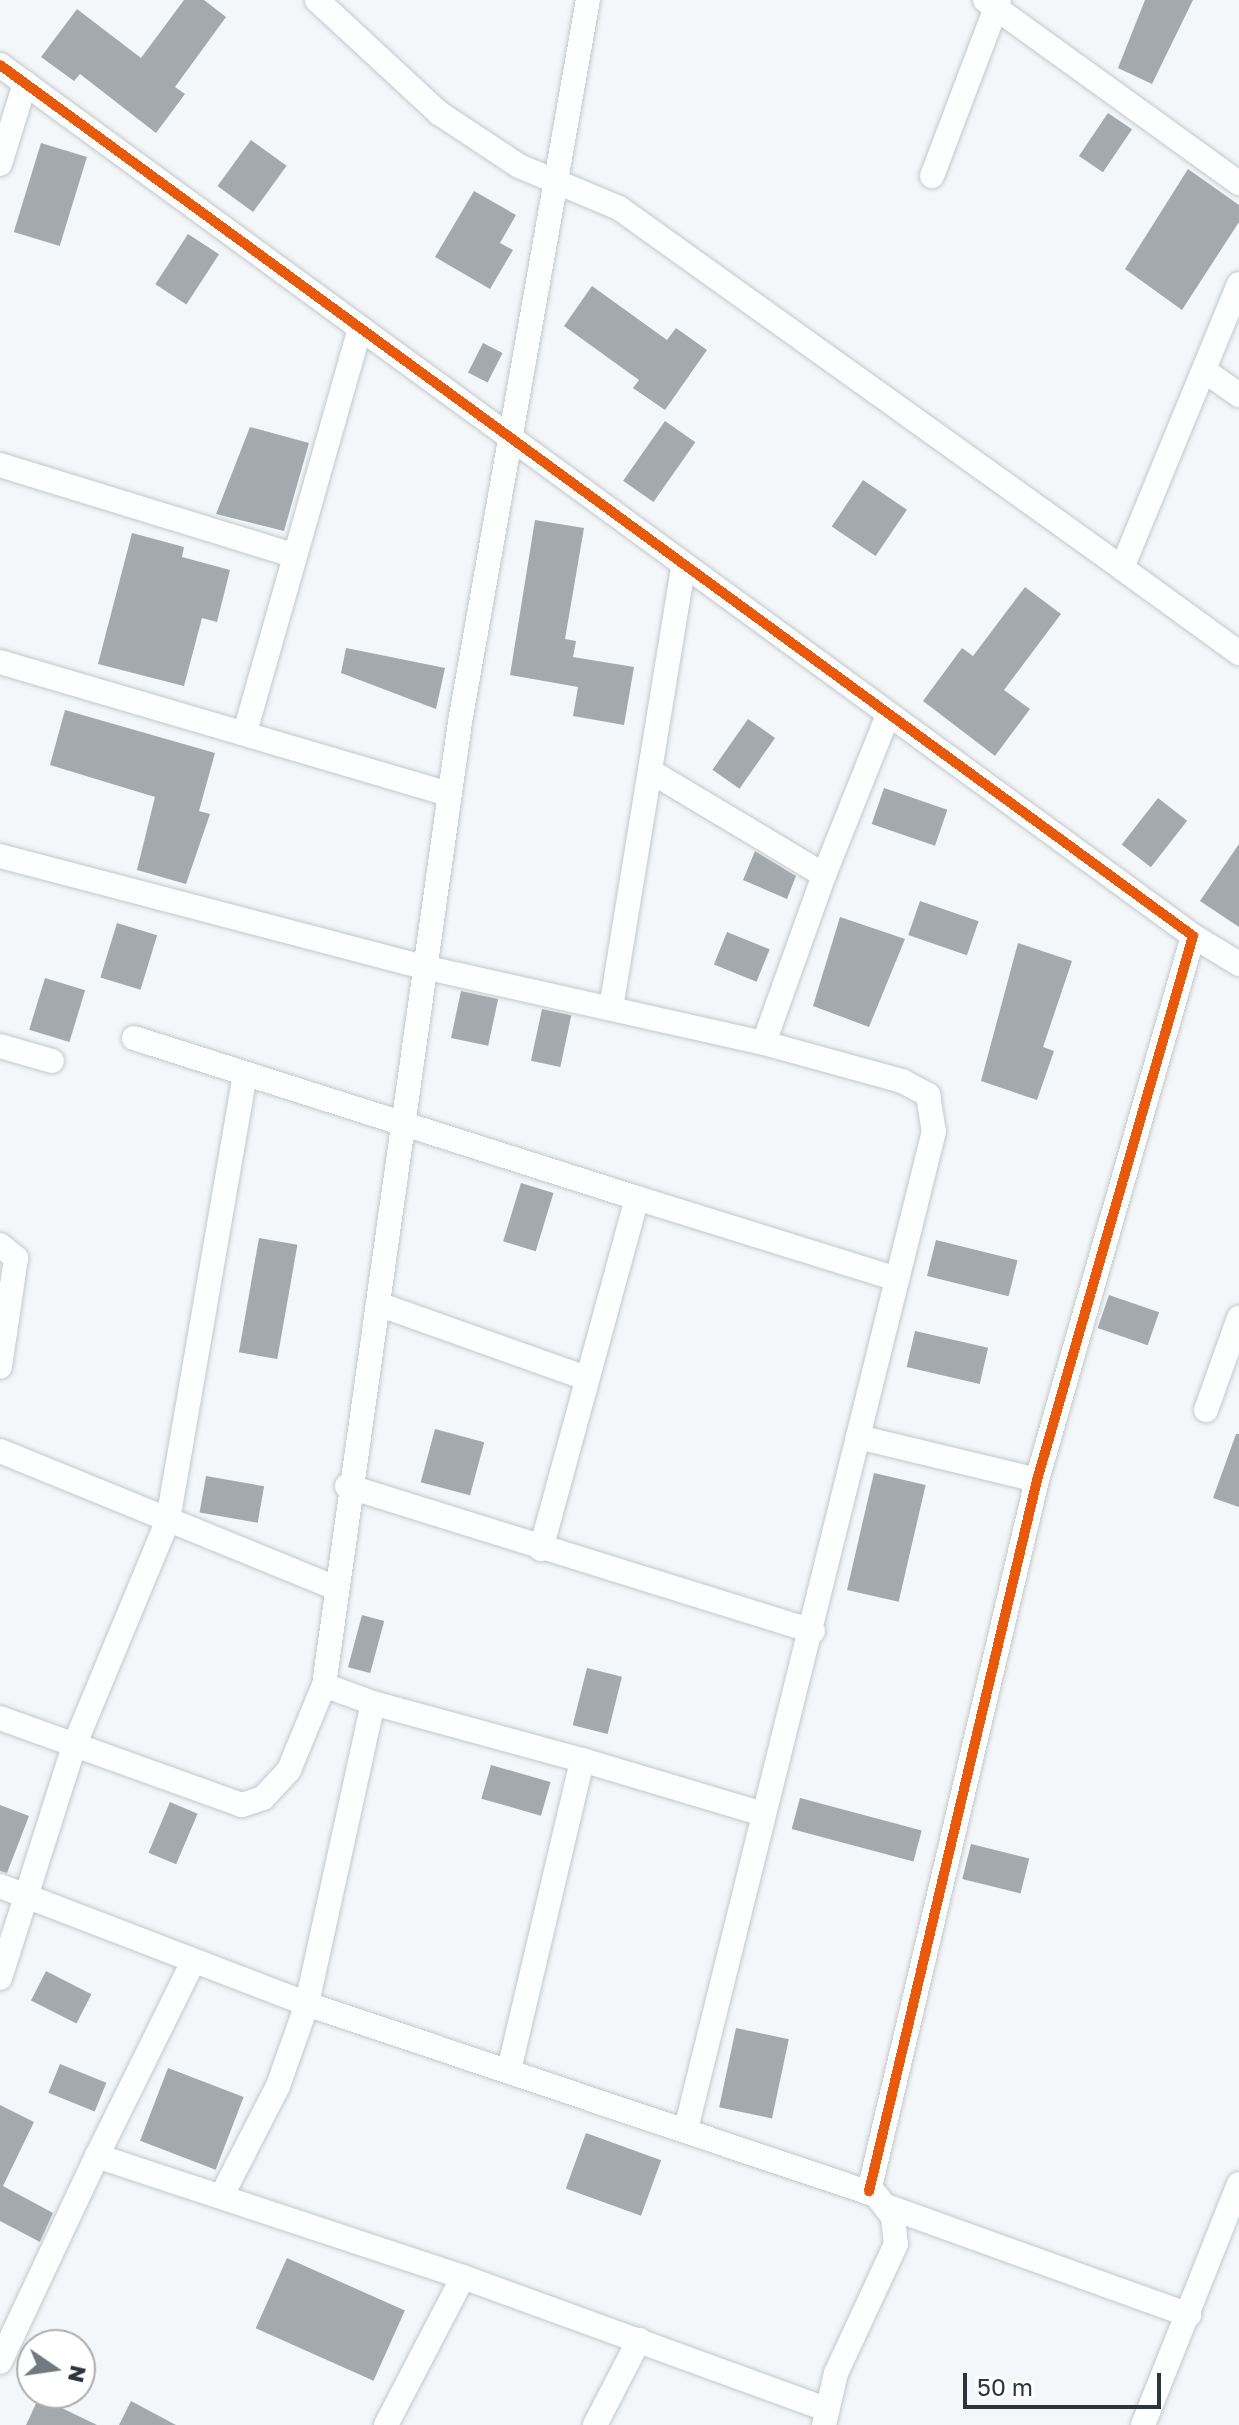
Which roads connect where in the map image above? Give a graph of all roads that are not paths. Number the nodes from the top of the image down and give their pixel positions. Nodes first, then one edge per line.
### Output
1 (317, 0) edge
2 (588, 0) edge
3 (993, 2) edge
4 (352, 11) edge
5 (0, 65) edge
6 (25, 83) junction
7 (0, 164) edge
8 (932, 176) dead end
9 (552, 178) junction
10 (1239, 183) edge
11 (1239, 284) edge
12 (360, 328) junction
13 (1205, 371) junction
14 (1239, 395) edge
15 (506, 437) junction
16 (0, 465) edge
17 (290, 554) junction
18 (683, 566) junction
19 (1122, 568) junction
20 (1239, 653) edge
21 (0, 662) edge
22 (888, 715) junction
23 (245, 732) junction
24 (650, 771) junction
25 (449, 794) junction
26 (2, 861) edge
27 (824, 875) junction
28 (1193, 936) junction
29 (1239, 964) edge
30 (428, 968) junction
31 (611, 1008) junction
32 (134, 1038) dead end
33 (764, 1043) junction
34 (0, 1046) edge
35 (52, 1061) dead end
36 (245, 1076) junction
37 (407, 1120) junction
38 (637, 1198) junction
39 (0, 1245) edge
40 (897, 1279) junction
41 (378, 1304) junction
42 (1239, 1318) edge
43 (0, 1367) edge
44 (586, 1378) junction
45 (1206, 1410) dead end
46 (858, 1437) junction
47 (0, 1451) edge
48 (1037, 1480) junction
49 (347, 1486) junction
50 (168, 1520) junction
51 (541, 1549) junction
52 (334, 1587) junction
53 (813, 1631) junction
54 (324, 1685) junction
55 (373, 1703) junction
56 (0, 1718) edge
57 (74, 1746) junction
58 (582, 1760) junction
59 (763, 1814) junction
60 (0, 1886) edge
61 (27, 1898) junction
62 (193, 1962) junction
63 (0, 1978) edge
64 (307, 2004) junction
65 (509, 2070) junction
66 (686, 2129) junction
67 (97, 2156) junction
68 (1239, 2184) edge
69 (869, 2191) junction
70 (222, 2195) junction
71 (889, 2207) junction
72 (463, 2277) junction
73 (1189, 2315) junction
74 (639, 2340) junction
75 (0, 2362) edge
76 (823, 2417) edge
77 (386, 2425) edge
78 (595, 2425) edge
79 (1143, 2425) edge

1 - 4 street
2 - 9 street
3 - 8 street
3 - 10 street
4 - 9 street
5 - 6 street
6 - 7 street
6 - 12 street
9 - 15 street
9 - 19 street
11 - 13 street
12 - 15 street
12 - 17 street
13 - 14 street
13 - 19 street
15 - 18 street
15 - 25 street
16 - 17 street
17 - 23 street
18 - 22 street
18 - 24 street
19 - 20 street
21 - 23 street
22 - 27 street
22 - 28 street
23 - 25 street
24 - 27 street
24 - 31 street
25 - 30 street
26 - 30 street
27 - 33 street
28 - 29 street
28 - 48 street
30 - 31 street
30 - 37 street
31 - 33 street
32 - 36 street
33 - 40 street
34 - 35 street
36 - 37 street
36 - 50 street
37 - 38 street
37 - 41 street
38 - 40 street
38 - 44 street
39 - 43 street
40 - 46 street
41 - 44 street
41 - 49 street
42 - 45 street
44 - 51 street
46 - 48 street
46 - 53 street
47 - 50 street
48 - 69 street
49 - 51 street
49 - 52 street
50 - 52 street
50 - 57 street
51 - 53 street
52 - 54 street
53 - 59 street
54 - 55 street
54 - 57 street
55 - 58 street
55 - 64 street
56 - 57 street
57 - 61 street
58 - 59 street
58 - 65 street
59 - 66 street
60 - 61 street
61 - 62 street
61 - 63 street
62 - 64 street
62 - 67 street
64 - 65 street
64 - 70 street
65 - 66 street
66 - 69 street
67 - 70 street
67 - 75 street
68 - 73 street
69 - 71 street
70 - 72 street
71 - 73 street
71 - 76 street
72 - 74 street
72 - 77 street
73 - 79 street
74 - 76 street
74 - 78 street

